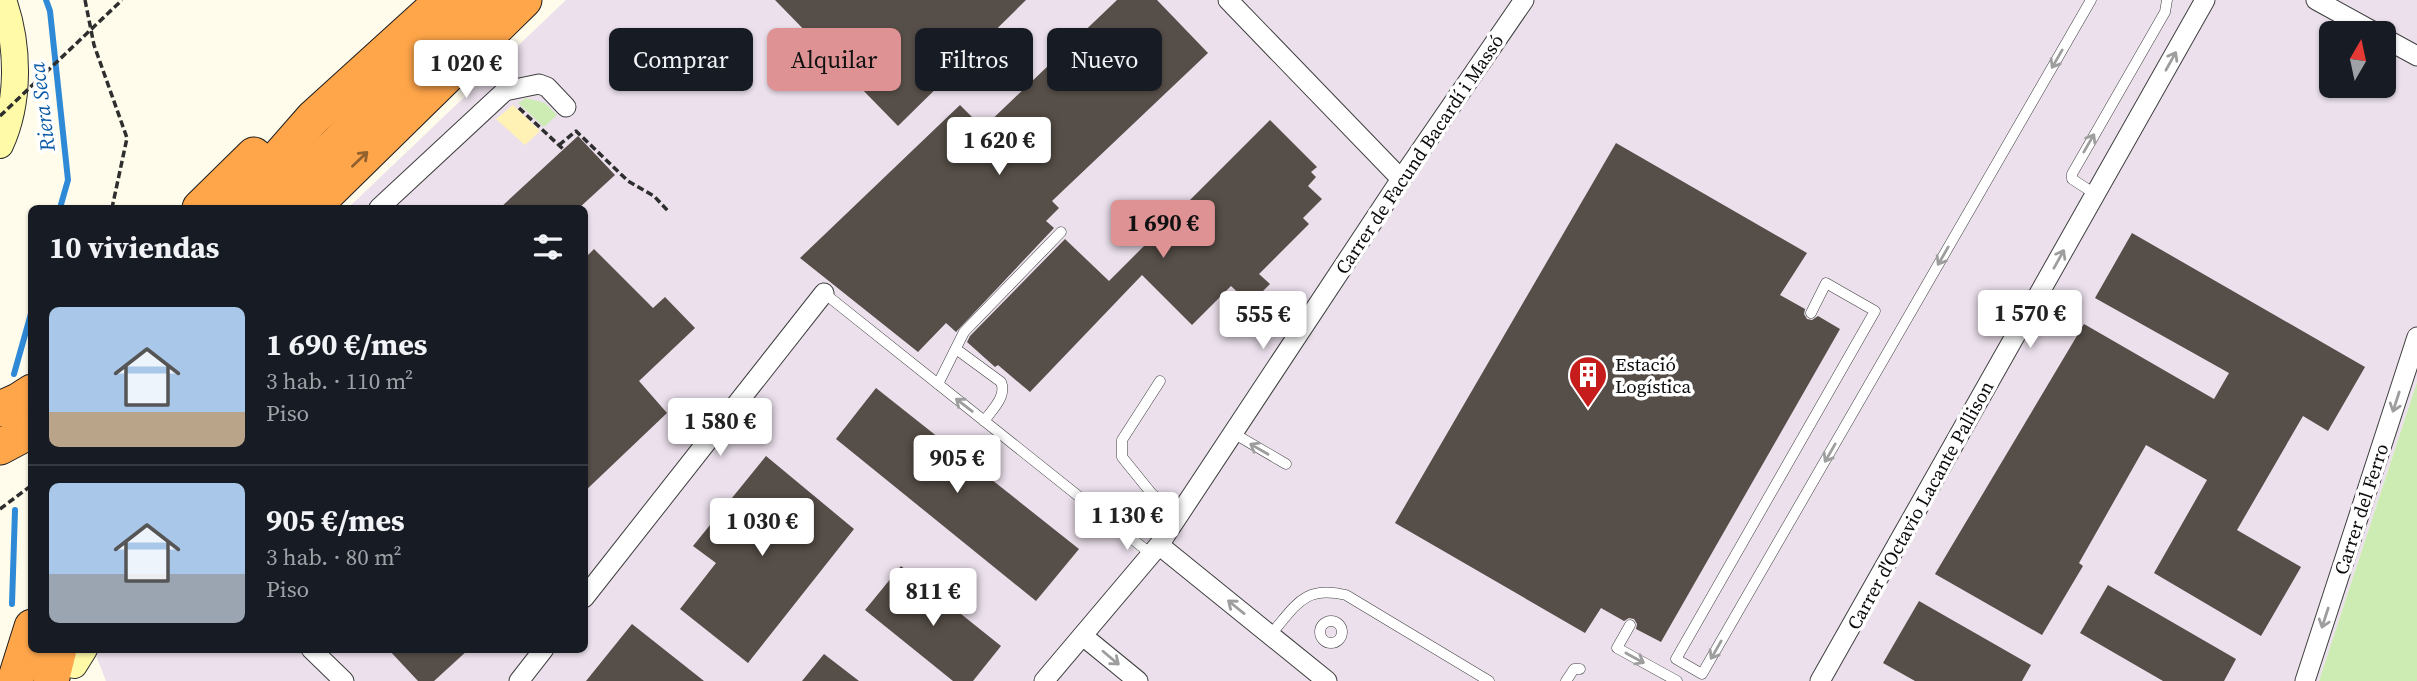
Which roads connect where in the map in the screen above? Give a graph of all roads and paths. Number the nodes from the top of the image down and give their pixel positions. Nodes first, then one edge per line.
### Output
1 (4, 0) edge
2 (85, 0) edge
3 (122, 0) edge
4 (443, 0) edge
5 (482, 0) edge
6 (524, 0) edge
7 (1228, 0) edge
8 (1524, 0) edge
9 (2091, 0) edge
10 (2166, 0) edge
11 (2205, 0) edge
12 (2316, 0) edge
13 (2354, 21) edge
14 (2396, 45) edge
15 (2417, 56) edge
16 (360, 75) junction
17 (515, 104) dead end
18 (566, 107) dead end
19 (0, 116) edge
20 (0, 145) edge
21 (1401, 180) junction
22 (2095, 194) junction
23 (113, 205) edge
24 (203, 205) edge
25 (237, 205) edge
26 (277, 205) edge
27 (315, 205) edge
28 (382, 205) edge
29 (669, 212) dead end
30 (1061, 232) dead end
31 (824, 293) joint
32 (1811, 313) dead end
33 (2417, 337) edge
34 (956, 349) junction
35 (1160, 381) dead end
36 (938, 384) junction
37 (28, 395) edge
38 (0, 409) edge
39 (984, 421) junction
40 (1233, 433) junction
41 (1286, 464) dead end
42 (28, 488) edge
43 (0, 509) edge
44 (1180, 513) junction
45 (1155, 549) junction
46 (588, 593) edge
47 (1630, 625) dead end
48 (1270, 635) junction
49 (1083, 636) junction
50 (28, 640) edge
51 (315, 653) edge
52 (541, 653) edge
53 (1580, 669) dead end
54 (15, 681) edge
55 (344, 681) edge
56 (519, 681) edge
57 (1044, 681) edge
58 (1138, 681) edge
59 (1327, 681) edge
60 (1489, 681) edge
61 (1566, 681) edge
62 (1677, 681) edge
63 (1821, 681) edge
64 (2305, 681) edge

1 - 20 street
2 - 23 path
3 - 19 path, bridge
4 - 16 highway
5 - 26 highway
27 -> 6 highway
7 - 21 street
8 - 21 street, Carrer de Facund Bacardí i Massó
9 -> 32 lane
22 -> 10 lane
22 -> 11 street, Carrer d'Octavio Lacante Pallison
12 - 13 street
14 - 15 street
16 - 24 highway
16 - 25 highway
17 - 29 path
18 - 28 street
21 - 40 street, Carrer de Facund Bacardí i Massó
63 -> 22 street, Carrer d'Octavio Lacante Pallison
30 - 34 lane
31 - 36 lane
31 - 46 street
33 -> 64 street, Carrer del Ferro
34 - 36 lane
34 - 39 lane
35 - 44 lane
39 -> 36 lane
37 - 38 highway
39 - 45 lane
41 -> 40 lane
40 - 44 street, Carrer de Facund Bacardí i Massó
42 - 43 path
44 - 45 street, Carrer de Facund Bacardí i Massó
48 -> 45 street
45 - 49 street, Carrer de Facund Bacardí i Massó
47 -> 62 lane
48 - 59 street
48 - 60 lane
49 - 57 street, Carrer de Facund Bacardí i Massó
49 -> 58 street
50 - 54 highway
51 - 55 street
52 - 56 street
53 - 61 lane

